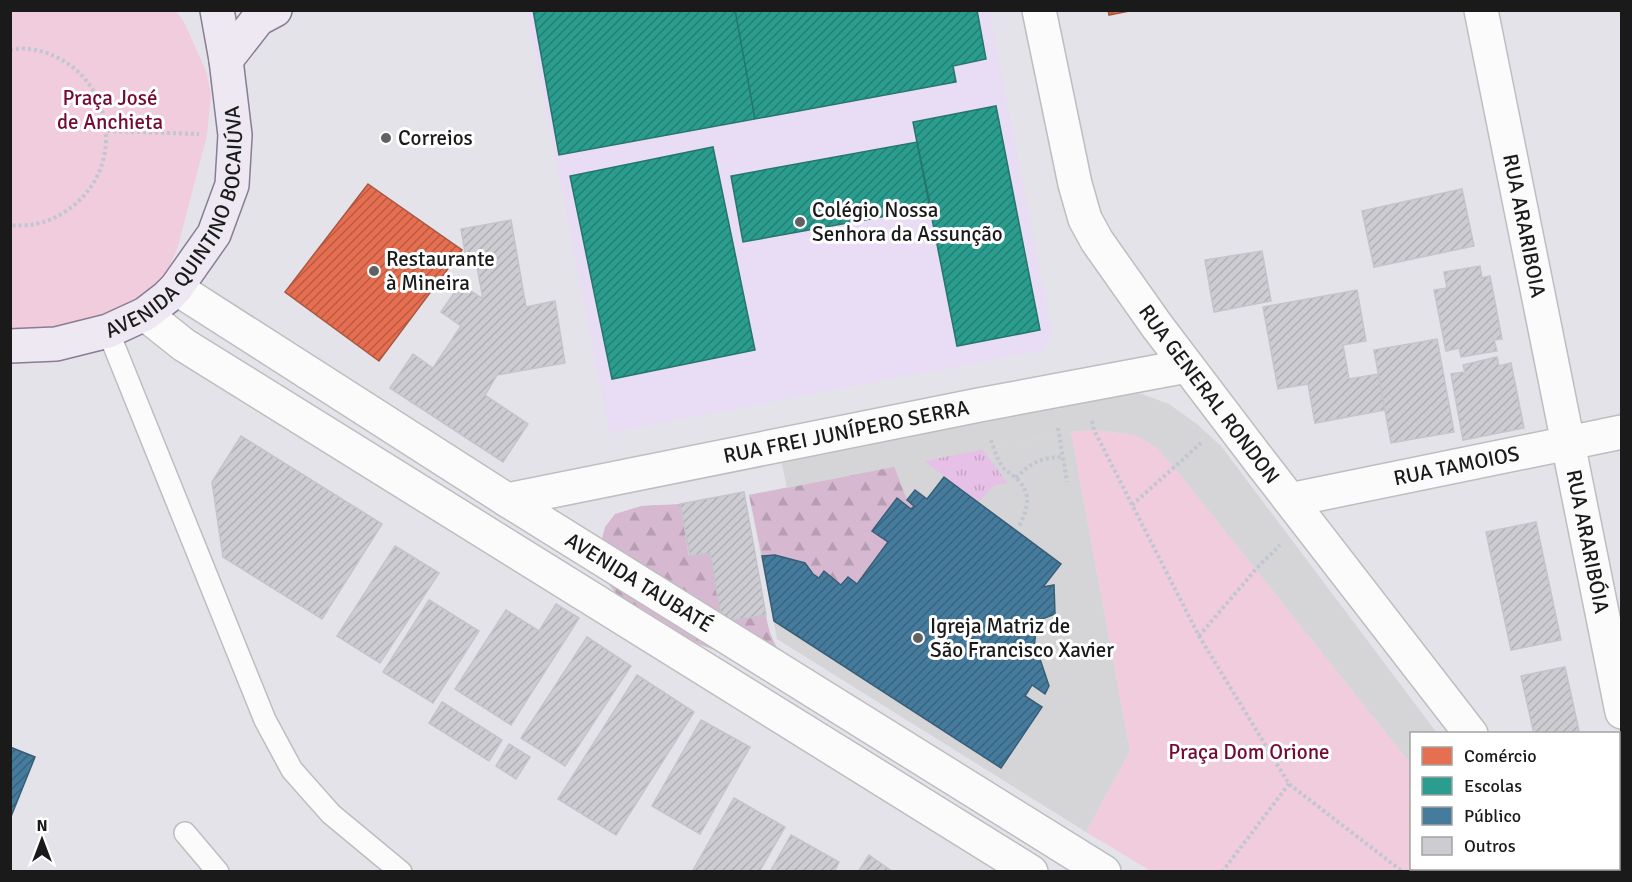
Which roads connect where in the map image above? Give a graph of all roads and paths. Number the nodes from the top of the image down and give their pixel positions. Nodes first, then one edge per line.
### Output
1 (217, 10) edge
2 (275, 10) edge
3 (1039, 10) edge
4 (1481, 10) edge
5 (10, 50) edge
6 (226, 60) junction
7 (107, 131) junction
8 (236, 135) junction
9 (10, 225) edge
10 (176, 288) junction
11 (145, 314) junction
12 (108, 331) junction
13 (10, 346) edge
14 (1187, 366) junction
15 (1084, 385) junction
16 (1052, 392) junction
17 (979, 405) junction
18 (1228, 419) junction
19 (1622, 432) edge
20 (1567, 442) junction
21 (1063, 457) junction
22 (1017, 478) junction
23 (1067, 482) dead end
24 (507, 500) junction
25 (1132, 505) junction
26 (1297, 509) junction
27 (1020, 527) dead end
28 (1199, 636) junction
29 (1622, 711) edge
30 (1469, 732) edge
31 (1289, 784) junction
32 (185, 833) dead end
33 (218, 872) edge
34 (401, 872) edge
35 (1030, 872) edge
36 (1104, 872) edge
37 (1222, 872) edge
38 (1402, 872) edge

1 - 6 main road, AVENIDA QUINTINO BOCAIÚVA
2 - 6 main road
3 - 14 street, RUA GENERAL RONDON
4 - 20 street, RUA ARARIBOIA
5 - 7 path
6 - 8 main road, AVENIDA QUINTINO BOCAIÚVA
7 - 8 path
7 - 9 path
8 - 10 main road, AVENIDA QUINTINO BOCAIÚVA
10 - 11 main road, AVENIDA QUINTINO BOCAIÚVA
10 - 24 street, AVENIDA TAUBATÉ
11 - 12 main road, AVENIDA QUINTINO BOCAIÚVA
11 - 35 street, AVENIDA TAUBATÉ
12 - 13 main road, AVENIDA QUINTINO BOCAIÚVA
12 - 34 lane
14 - 15 street, RUA FREI JUNÍPERO SERRA
14 - 18 street, RUA GENERAL RONDON
15 - 16 street, RUA FREI JUNÍPERO SERRA
15 - 25 path
16 - 17 street, RUA FREI JUNÍPERO SERRA
16 - 21 path
17 - 22 path
17 - 24 street, RUA FREI JUNÍPERO SERRA
18 - 25 path
18 - 26 street, RUA GENERAL RONDON
19 - 20 street, RUA TAMOIOS
20 - 26 street, RUA TAMOIOS
20 - 29 street, RUA ARARIBÓIA
21 - 22 path
21 - 23 path
22 - 27 path
24 - 36 street, AVENIDA TAUBATÉ
25 - 28 path
26 - 28 path
26 - 30 street, RUA GENERAL RONDON
28 - 31 path
31 - 37 path
31 - 38 path
32 - 33 lane

